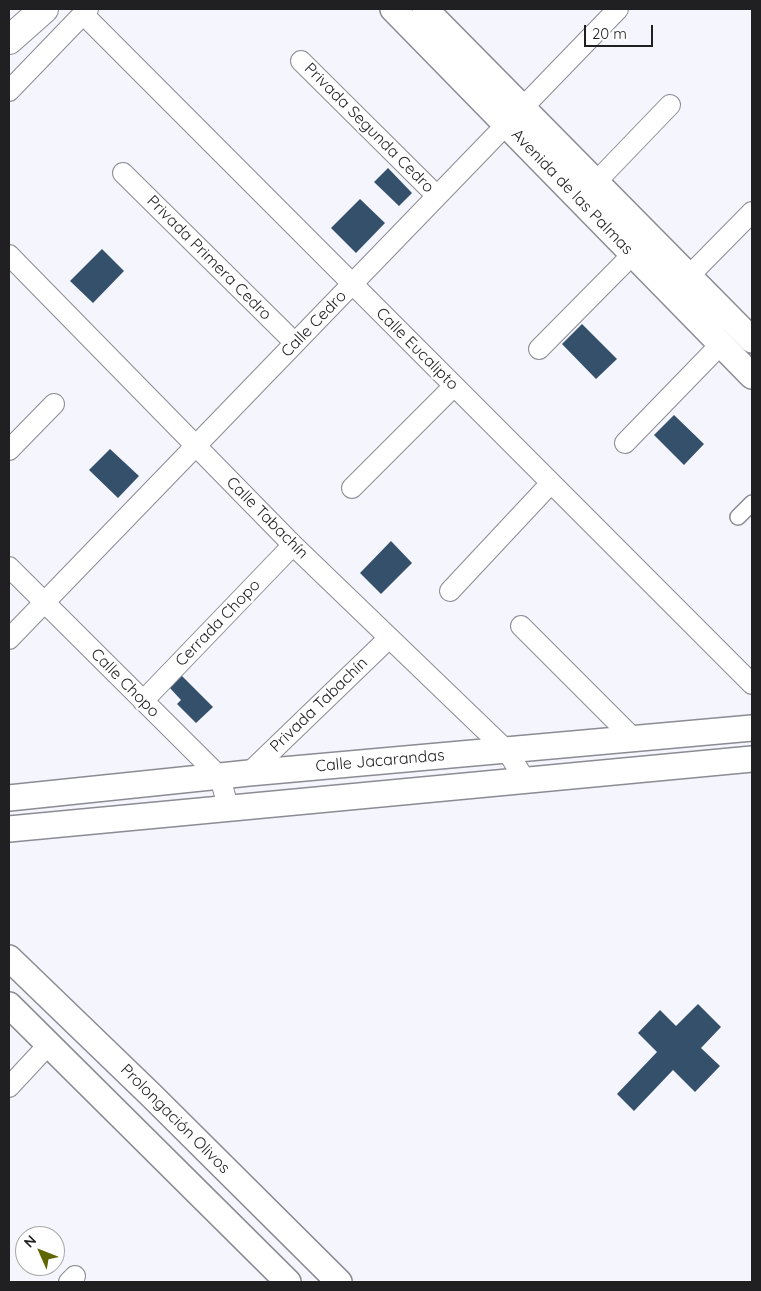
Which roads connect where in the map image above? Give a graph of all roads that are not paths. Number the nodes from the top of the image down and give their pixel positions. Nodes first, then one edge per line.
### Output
1 (44, 9) edge
2 (392, 9) edge
3 (424, 9) edge
4 (618, 9) edge
5 (85, 12) edge
6 (9, 40) edge
7 (301, 61) dead end
8 (9, 91) edge
9 (670, 105) dead end
10 (514, 116) junction
11 (123, 173) dead end
12 (596, 182) junction
13 (438, 196) junction
14 (752, 212) edge
15 (633, 254) junction
16 (9, 255) edge
17 (689, 276) junction
18 (352, 284) junction
19 (752, 340) edge
20 (295, 343) junction
21 (721, 344) junction
22 (539, 349) dead end
23 (752, 376) edge
24 (454, 386) junction
25 (54, 404) dead end
26 (625, 443) dead end
27 (196, 446) junction
28 (9, 450) edge
29 (551, 483) junction
30 (352, 488) dead end
31 (752, 503) edge
32 (738, 517) dead end
33 (293, 545) junction
34 (9, 568) edge
35 (450, 591) dead end
36 (44, 603) junction
37 (521, 626) dead end
38 (9, 638) edge
39 (389, 638) junction
40 (752, 684) edge
41 (143, 701) junction
42 (752, 728) edge
43 (633, 738) junction
44 (507, 750) junction
45 (752, 759) edge
46 (249, 773) junction
47 (220, 777) junction
48 (525, 780) junction
49 (9, 798) edge
50 (228, 807) junction
51 (9, 829) edge
52 (9, 958) edge
53 (9, 1005) edge
54 (49, 1044) junction
55 (9, 1087) edge
56 (152, 1096) junction
57 (126, 1122) junction
58 (288, 1282) edge
59 (339, 1282) edge

1 - 6 main road
2 - 10 street, Avenida de las Palmas
3 - 10 street, Avenida de las Palmas
4 - 10 street, Calle Cedro
5 - 8 street
5 - 18 street, Calle Eucalipto
7 - 13 street, Privada Segunda Cedro
9 - 12 street
10 - 12 street, Avenida de las Palmas
10 - 13 street, Calle Cedro
10 - 15 street, Avenida de las Palmas
11 - 20 street, Privada Primera Cedro
12 - 17 street, Avenida de las Palmas
13 - 18 street, Calle Cedro
14 - 17 street
15 - 21 street, Avenida de las Palmas
15 - 22 street
16 - 27 street, Calle Tabachín
17 - 19 street, Avenida de las Palmas
18 - 20 street, Calle Cedro
18 - 24 street, Calle Eucalipto
20 - 27 street, Calle Cedro
21 - 23 street, Avenida de las Palmas
21 - 26 street
24 - 29 street, Calle Eucalipto
24 - 30 street
25 - 28 street
27 - 33 street, Calle Tabachín
27 - 36 street, Calle Cedro
29 - 35 street
29 - 40 street, Calle Eucalipto
31 - 32 street
33 - 39 street, Calle Tabachín
33 - 41 street, Cerrada Chopo
34 - 36 street, Calle Chopo
36 - 38 street, Calle Cedro
36 - 41 street, Calle Chopo
37 - 43 street
39 - 44 street, Calle Tabachín
39 - 46 street, Privada Tabachín
41 - 47 street, Calle Chopo
42 - 43 street, Calle Jacarandas
43 - 44 street, Calle Jacarandas
44 - 46 street, Calle Jacarandas
44 - 48 street, Calle Tabachín
45 - 48 street, Calle Jacarandas
46 - 47 street, Calle Jacarandas
47 - 49 street, Calle Jacarandas
47 - 50 street
48 - 50 street, Calle Jacarandas
50 - 51 street, Calle Jacarandas
52 - 56 street, Prolongación Olivos
53 - 54 street
54 - 55 street
54 - 57 street
56 - 57 street
56 - 59 street, Prolongación Olivos
57 - 58 street

